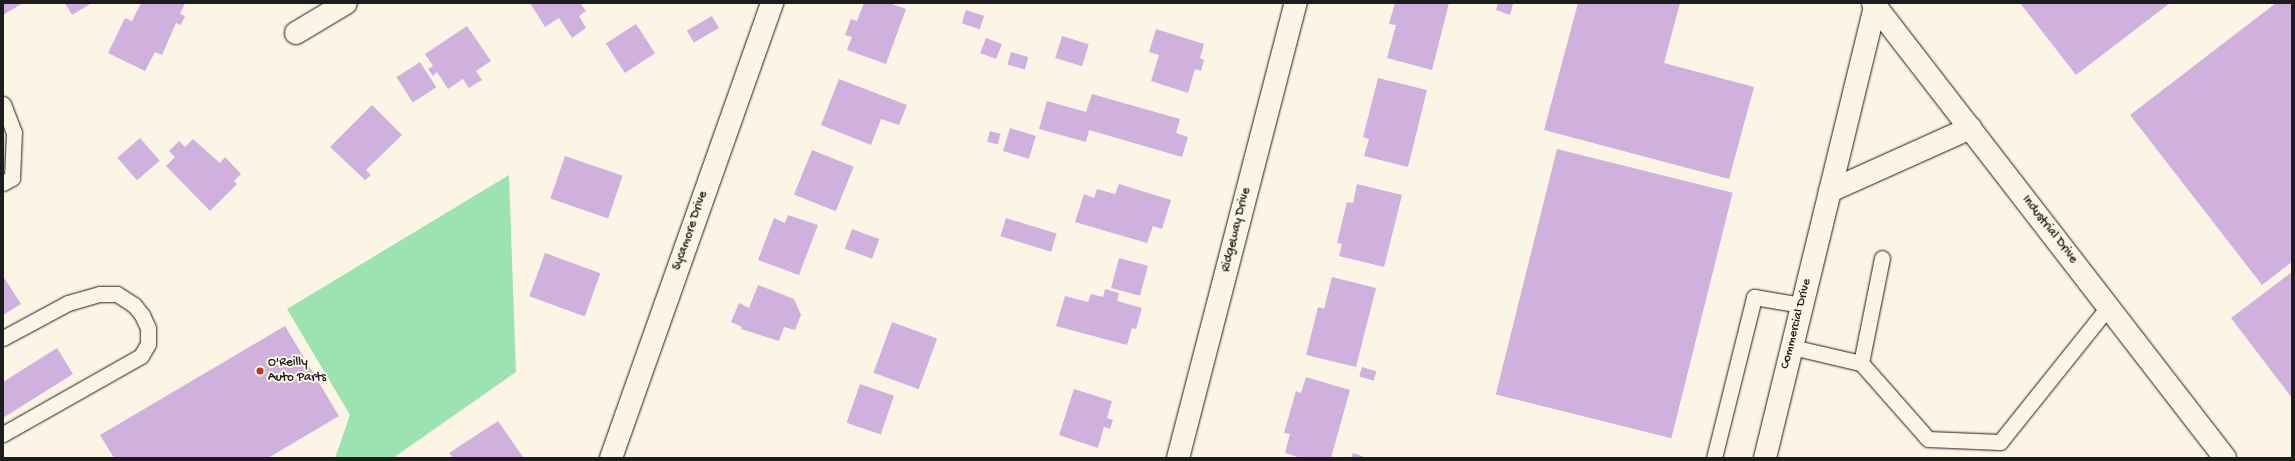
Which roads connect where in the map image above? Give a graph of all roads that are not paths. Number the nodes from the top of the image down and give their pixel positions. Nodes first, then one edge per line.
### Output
1 (346, 3) edge
2 (772, 3) edge
3 (1296, 3) edge
4 (1874, 4) edge
5 (296, 33) dead end
6 (3, 104) edge
7 (1970, 128) junction
8 (3, 184) edge
9 (1830, 191) junction
10 (1882, 258) dead end
11 (1802, 305) junction
12 (2108, 307) junction
13 (3, 338) edge
14 (1792, 347) junction
15 (1861, 363) junction
16 (3, 434) edge
17 (611, 458) edge
18 (1178, 458) edge
19 (1714, 458) edge
20 (1765, 458) edge
21 (2225, 458) edge

1 - 5 street
2 - 17 street, Sycamore Drive
3 - 18 street, Ridgeway Drive
4 - 7 street, Industrial Drive
4 - 9 street, Commercial Drive
6 - 8 lane
7 - 9 street
7 - 12 street, Industrial Drive
9 - 11 street, Commercial Drive
10 - 15 lane
11 - 14 street, Commercial Drive
11 - 19 lane
12 - 15 lane
12 - 21 street, Industrial Drive
13 - 16 lane
14 - 15 lane
14 - 20 street, Commercial Drive

